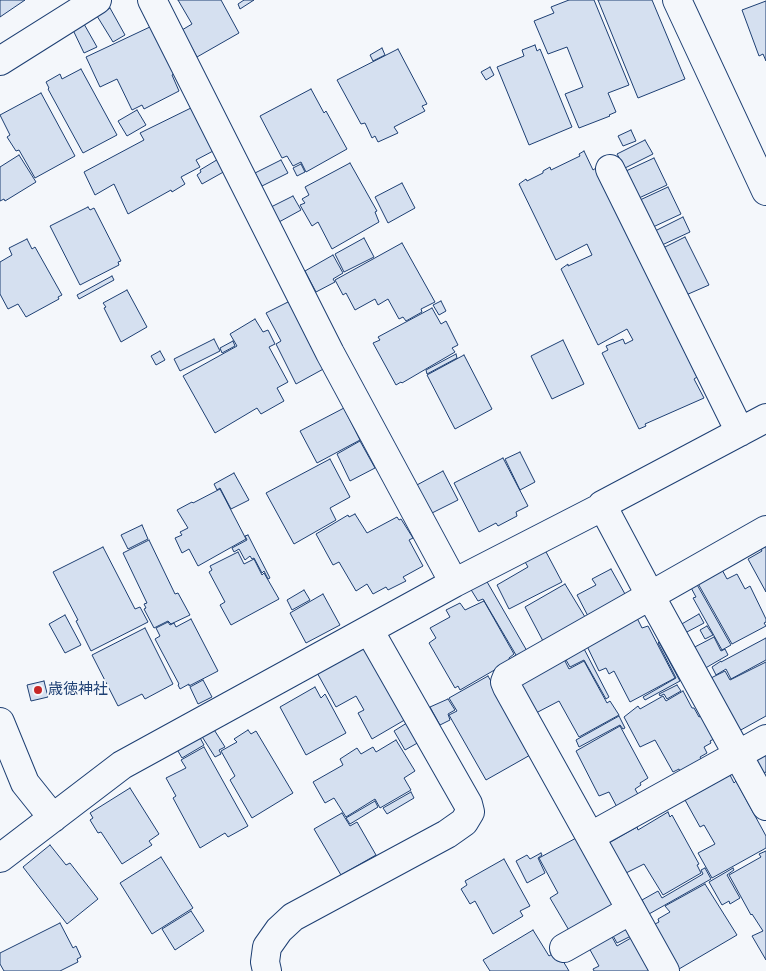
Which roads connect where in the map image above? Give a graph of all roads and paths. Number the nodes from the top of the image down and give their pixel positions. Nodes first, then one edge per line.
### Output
1 (97, 0) edge
2 (152, 0) edge
3 (677, 0) edge
4 (0, 61) edge
5 (610, 168) dead end
6 (766, 191) edge
7 (766, 418) edge
8 (740, 432) junction
9 (602, 505) junction
10 (766, 530) edge
11 (454, 583) junction
12 (650, 595) junction
13 (369, 630) junction
14 (0, 722) edge
15 (766, 739) edge
16 (738, 754) junction
17 (766, 806) edge
18 (53, 818) junction
19 (591, 836) junction
20 (0, 858) edge
21 (632, 910) junction
22 (564, 948) dead end
23 (267, 971) edge
24 (666, 971) edge

1 - 4 street
2 - 11 street
3 - 6 street
5 - 8 street
7 - 8 street
8 - 9 street
9 - 11 street
9 - 12 street
10 - 12 street
11 - 13 street
12 - 16 street
12 - 19 street
13 - 18 street
13 - 23 street
14 - 18 street
15 - 16 street
16 - 17 street
16 - 19 street
18 - 20 street
19 - 21 street
21 - 22 street
21 - 24 street

